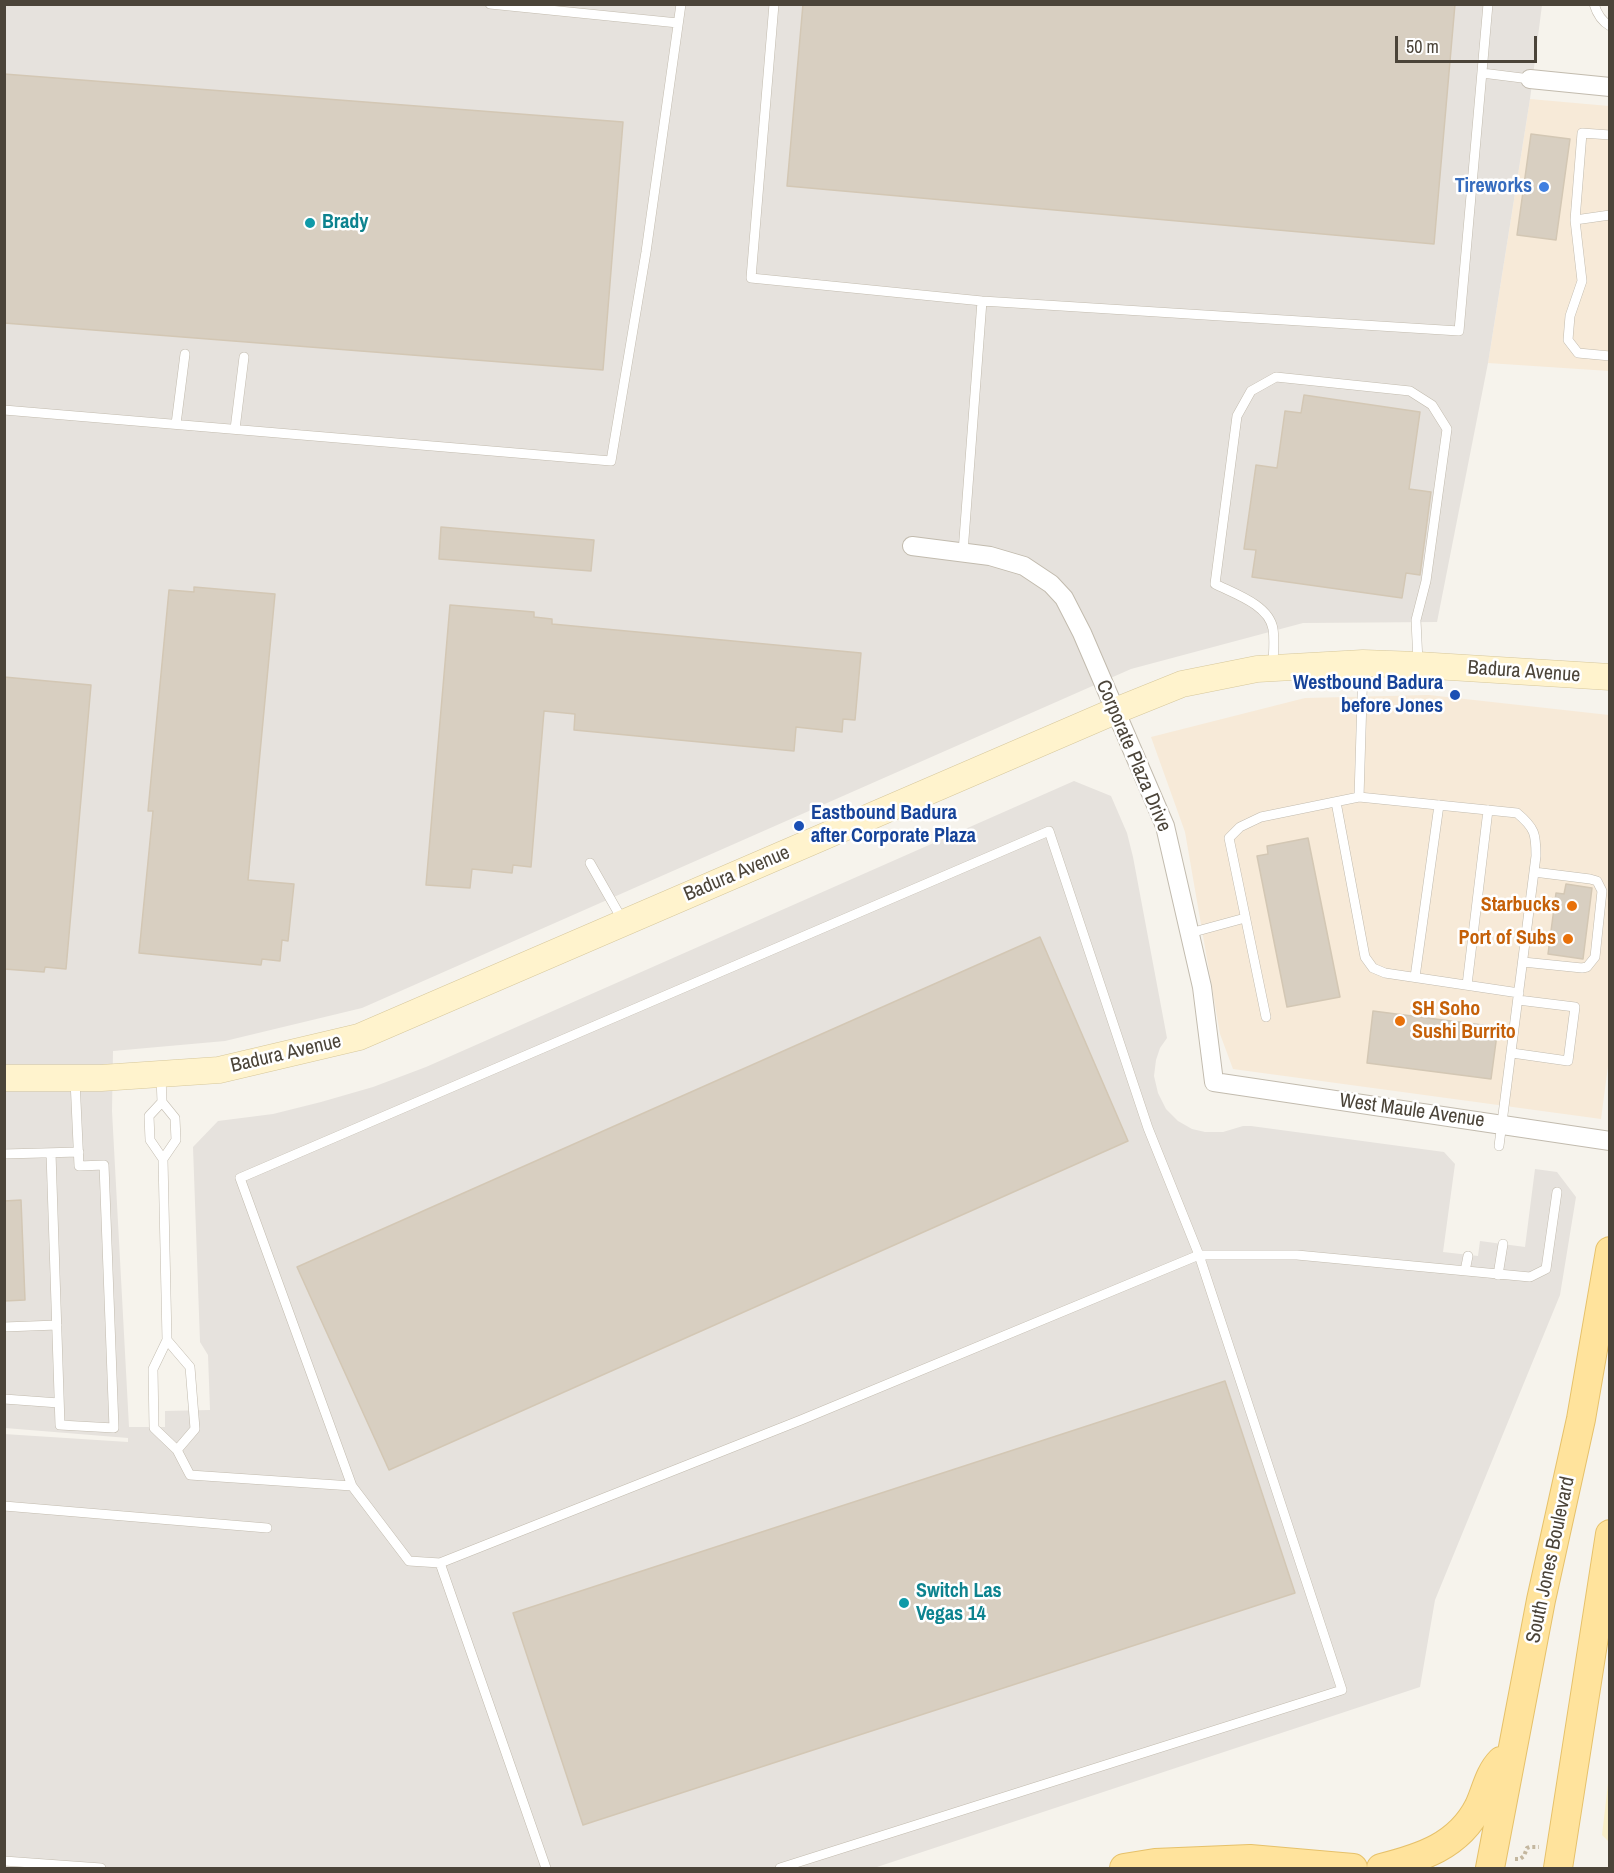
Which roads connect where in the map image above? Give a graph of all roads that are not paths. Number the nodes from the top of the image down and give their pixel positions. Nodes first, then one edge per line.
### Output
1 (490, 4) edge
2 (681, 4) edge
3 (774, 4) edge
4 (1488, 4) edge
5 (1594, 4) edge
6 (678, 23) junction
7 (1610, 26) edge
8 (1482, 73) junction
9 (1530, 79) joint
10 (1610, 87) edge
11 (1610, 135) edge
12 (1610, 215) edge
13 (1575, 220) junction
14 (982, 301) junction
15 (185, 354) dead end
16 (1610, 356) edge
17 (244, 357) dead end
18 (4, 410) edge
19 (176, 424) junction
20 (235, 429) junction
21 (912, 546) dead end
22 (963, 552) junction
23 (1363, 663) junction
24 (1418, 665) junction
25 (1273, 668) junction
26 (1610, 677) edge
27 (1114, 711) junction
28 (1359, 797) junction
29 (1336, 802) junction
30 (1439, 805) junction
31 (1488, 810) junction
32 (590, 863) dead end
33 (1534, 872) junction
34 (1245, 918) junction
35 (624, 923) junction
36 (1190, 933) junction
37 (1523, 962) junction
38 (1415, 977) junction
39 (1467, 985) junction
40 (1519, 996) junction
41 (1266, 1017) dead end
42 (1512, 1053) junction
43 (161, 1073) junction
44 (4, 1078) edge
45 (75, 1078) junction
46 (1214, 1082) joint
47 (162, 1102) junction
48 (1503, 1125) junction
49 (1610, 1141) edge
50 (1500, 1146) dead end
51 (79, 1152) junction
52 (51, 1153) junction
53 (4, 1154) edge
54 (163, 1159) junction
55 (1557, 1192) dead end
56 (1503, 1244) dead end
57 (1610, 1251) edge
58 (1199, 1255) junction
59 (1467, 1256) dead end
60 (1465, 1271) junction
61 (1498, 1275) junction
62 (57, 1325) junction
63 (4, 1327) edge
64 (167, 1340) junction
65 (4, 1399) edge
66 (59, 1403) junction
67 (177, 1450) junction
68 (352, 1486) junction
69 (4, 1506) edge
70 (267, 1528) dead end
71 (1610, 1534) edge
72 (440, 1563) junction
73 (1513, 1749) junction
74 (1551, 1858) edge
75 (4, 1861) edge
76 (1499, 1863) edge
77 (101, 1869) edge
78 (546, 1869) edge
79 (780, 1869) edge
80 (1124, 1869) edge
81 (1353, 1869) edge
82 (1381, 1869) edge

1 - 6 lane
2 - 6 lane
3 - 14 lane
4 - 8 lane
5 - 7 lane
6 - 20 lane
8 - 9 lane
8 - 14 lane
9 - 10 street
11 - 13 lane
12 - 13 lane
13 - 16 lane
14 - 22 lane
15 - 19 lane
17 - 20 lane
18 - 19 lane
19 - 20 lane
21 - 22 street, Corporate Plaza Drive
22 - 27 street, Corporate Plaza Drive
23 - 24 main road, Badura Avenue
23 - 25 main road, Badura Avenue
23 - 28 lane
24 - 25 lane
24 - 26 main road, Badura Avenue
25 - 27 main road, Badura Avenue
27 - 35 main road, Badura Avenue
27 - 36 street, Corporate Plaza Drive
28 - 29 lane
28 - 30 lane
29 - 34 lane
29 - 38 lane
30 - 31 lane
30 - 38 lane
31 - 33 lane
31 - 39 lane
32 - 35 lane
33 - 37 lane
33 - 37 lane
34 - 36 lane
34 - 41 lane
35 - 43 main road, Badura Avenue
36 - 46 street, Corporate Plaza Drive
37 - 40 lane
38 - 39 lane
39 - 40 lane
40 - 42 lane
40 - 42 lane
42 - 48 lane
43 - 45 main road, Badura Avenue
43 - 47 lane
44 - 45 main road, Badura Avenue
45 - 51 lane
46 - 48 street, West Maule Avenue
47 - 54 lane
47 - 54 lane
48 - 49 street, West Maule Avenue
48 - 50 lane
51 - 52 lane
51 - 66 lane
52 - 53 lane
52 - 62 lane
54 - 64 lane
55 - 61 lane
56 - 61 lane
57 - 73 main road, South Jones Boulevard
58 - 60 lane
58 - 68 lane
58 - 72 lane
58 - 79 lane
59 - 60 lane
60 - 61 lane
62 - 63 lane
62 - 66 lane
64 - 67 lane
64 - 67 lane
65 - 66 lane
67 - 68 lane
68 - 72 lane
69 - 70 lane
71 - 74 main road
72 - 78 lane
73 - 76 main road, South Jones Boulevard
73 - 82 main road
75 - 77 lane
80 - 81 main road

